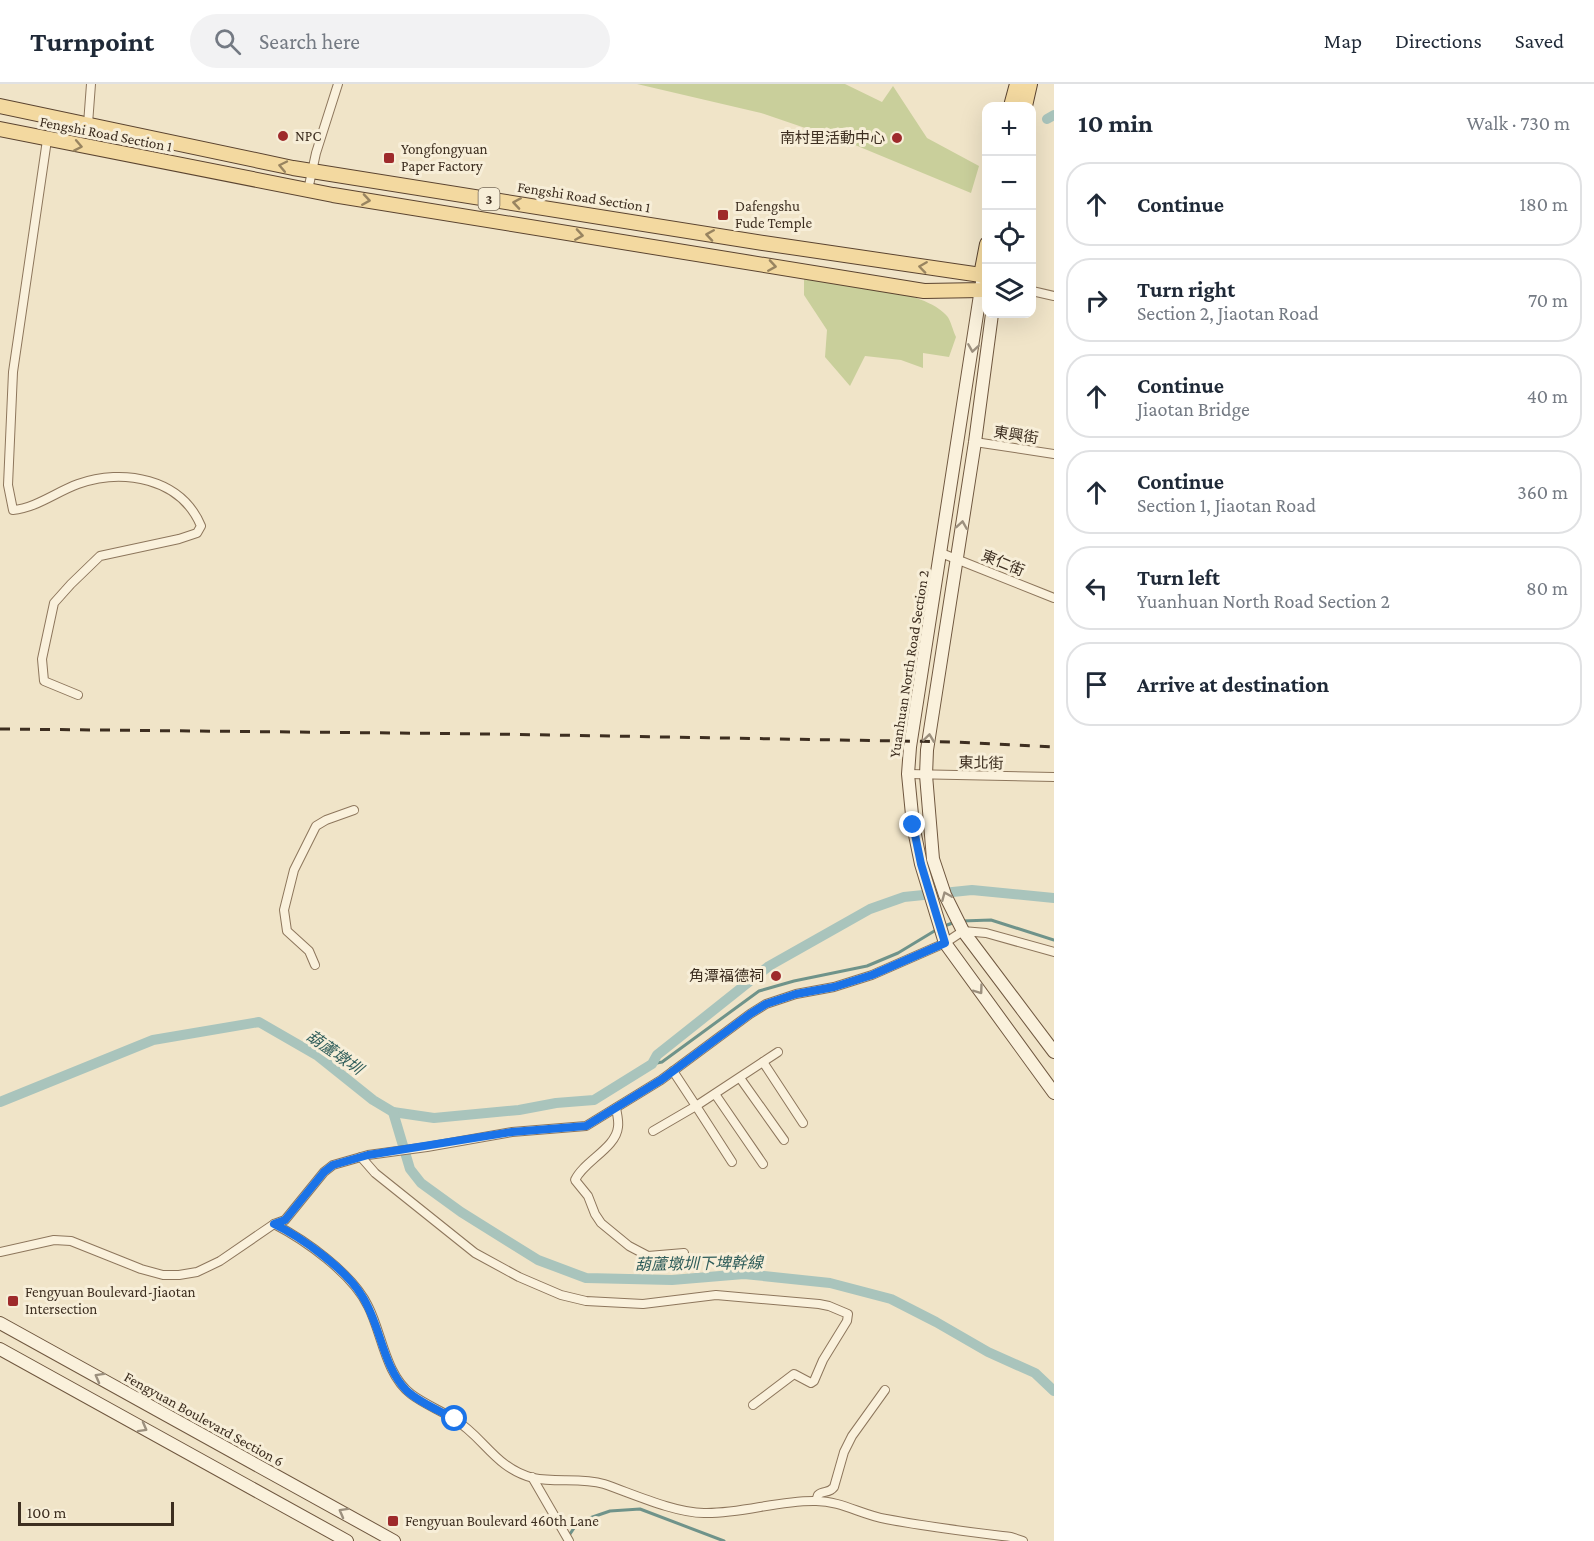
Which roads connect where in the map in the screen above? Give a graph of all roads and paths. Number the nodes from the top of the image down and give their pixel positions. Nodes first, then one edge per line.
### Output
1 (92, 84) edge
2 (338, 84) edge
3 (1017, 84) edge
4 (1030, 84) edge
5 (1012, 102) edge
6 (1025, 102) edge
7 (0, 106) edge
8 (88, 124) junction
9 (0, 129) edge
10 (47, 140) junction
11 (312, 171) junction
12 (309, 190) junction
13 (982, 283) edge
14 (982, 283) edge
15 (1036, 292) edge
16 (982, 296) edge
17 (1054, 296) edge
18 (991, 318) edge
19 (975, 441) junction
20 (1054, 454) edge
21 (941, 553) junction
22 (957, 559) junction
23 (1054, 598) edge
24 (78, 695) dead end
25 (908, 774) junction
26 (926, 775) junction
27 (1054, 777) edge
28 (354, 810) dead end
29 (927, 861) junction
30 (963, 931) junction
31 (945, 943) junction
32 (1054, 952) edge
33 (315, 964) dead end
34 (1054, 1052) edge
35 (778, 1053) dead end
36 (763, 1062) junction
37 (673, 1071) junction
38 (740, 1077) junction
39 (1054, 1093) edge
40 (715, 1094) junction
41 (696, 1106) junction
42 (616, 1108) junction
43 (803, 1123) dead end
44 (653, 1131) dead end
45 (784, 1140) dead end
46 (364, 1156) junction
47 (732, 1162) dead end
48 (763, 1164) dead end
49 (274, 1224) junction
50 (0, 1252) edge
51 (684, 1253) dead end
52 (0, 1323) edge
53 (0, 1350) edge
54 (885, 1390) dead end
55 (753, 1405) dead end
56 (532, 1478) junction
57 (816, 1501) junction
58 (347, 1541) edge
59 (394, 1541) edge
60 (569, 1541) edge
61 (1023, 1541) edge

1 - 8 street
2 - 11 street
3 - 5 main road
4 - 6 main road
7 - 8 main road, Fengshi Road Section 1 / 3
11 -> 8 main road, Fengshi Road Section 1 / 3
9 - 10 main road, Fengshi Road Section 1 / 3
10 -> 12 main road, Fengshi Road Section 1 / 3
10 - 24 street
11 - 12 street
13 -> 11 main road, Fengshi Road Section 1 / 3
12 -> 14 main road, Fengshi Road Section 1 / 3
15 - 17 street
16 -> 21 street, Yuanhuan North Road Section 2
18 - 19 street, Yuanhuan North Road Section 2
19 - 20 street, 東興街
22 -> 19 street, Yuanhuan North Road Section 2
21 - 22 street, 東仁街
21 - 25 street, Yuanhuan North Road Section 2
22 - 23 street, 東仁街
26 -> 22 street, Yuanhuan North Road Section 2
25 - 26 street, 東北街
25 - 29 street, Yuanhuan North Road Section 2
26 - 27 street, 東北街
26 - 29 street, Yuanhuan North Road Section 2
28 - 33 street
30 -> 29 street, Yuanhuan North Road Section 2
29 - 31 street, Yuanhuan North Road Section 2
30 - 31 street
30 - 32 street
30 - 34 street, Yuanhuan North Road Section 2
31 - 37 street
31 -> 39 street, Yuanhuan North Road Section 2
35 - 36 street
36 - 38 street
36 - 43 street
37 - 41 street
37 - 42 street
38 - 40 street
38 - 45 street
40 - 41 street
40 - 48 street
41 - 44 street
41 - 47 street
42 - 46 street
42 - 51 street
46 - 49 street
46 - 55 street
49 - 50 street
49 - 56 street
59 -> 52 street, Fengyuan Boulevard Section 6
53 -> 58 street
54 - 57 street
56 - 57 street
56 - 60 street
57 - 61 street

